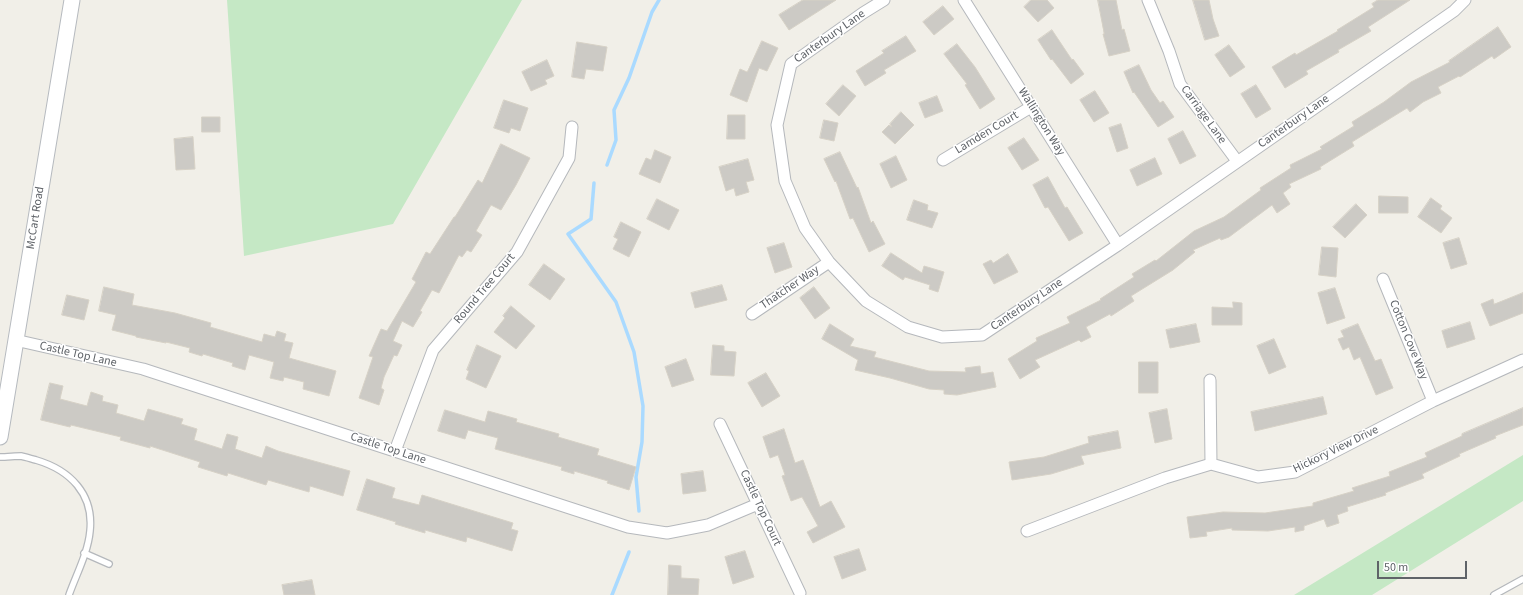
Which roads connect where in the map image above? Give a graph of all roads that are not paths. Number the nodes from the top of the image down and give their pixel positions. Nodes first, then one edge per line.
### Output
1 (72, 0) edge
2 (884, 0) edge
3 (964, 0) edge
4 (1148, 0) edge
5 (1465, 0) edge
6 (1031, 107) junction
7 (572, 127) dead end
8 (942, 160) dead end
9 (1237, 161) junction
10 (1118, 245) junction
11 (829, 262) junction
12 (1383, 279) dead end
13 (752, 314) dead end
14 (15, 340) junction
15 (1523, 360) edge
16 (1210, 380) dead end
17 (1433, 401) junction
18 (720, 424) dead end
19 (0, 437) edge
20 (395, 451) junction
21 (0, 457) edge
22 (1211, 464) junction
23 (758, 504) junction
24 (1027, 531) dead end
25 (84, 553) junction
26 (110, 564) dead end
27 (1523, 579) edge
28 (800, 593) dead end
29 (69, 595) edge
30 (1494, 595) edge

1 - 14 street, McCart Road
2 - 11 street, Canterbury Lane
3 - 6 street, Wallington Way
4 - 9 street, Carriage Lane
5 - 9 street, Canterbury Lane
6 - 8 street, Lamden Court
6 - 10 street, Wallington Way
7 - 20 street, Round Tree Court
9 - 10 street, Canterbury Lane
10 - 11 street, Canterbury Lane
11 - 13 street, Thatcher Way
12 - 17 street, Cotton Cove Way
14 - 19 street, McCart Road
14 - 20 street, Castle Top Lane
15 - 17 street, Hickory View Drive
16 - 22 street
17 - 22 street, Hickory View Drive
18 - 23 street, Castle Top Court
20 - 23 street, Castle Top Lane
21 - 25 lane
22 - 24 street
23 - 28 street, Castle Top Court
25 - 26 lane
25 - 29 lane
27 - 30 lane

